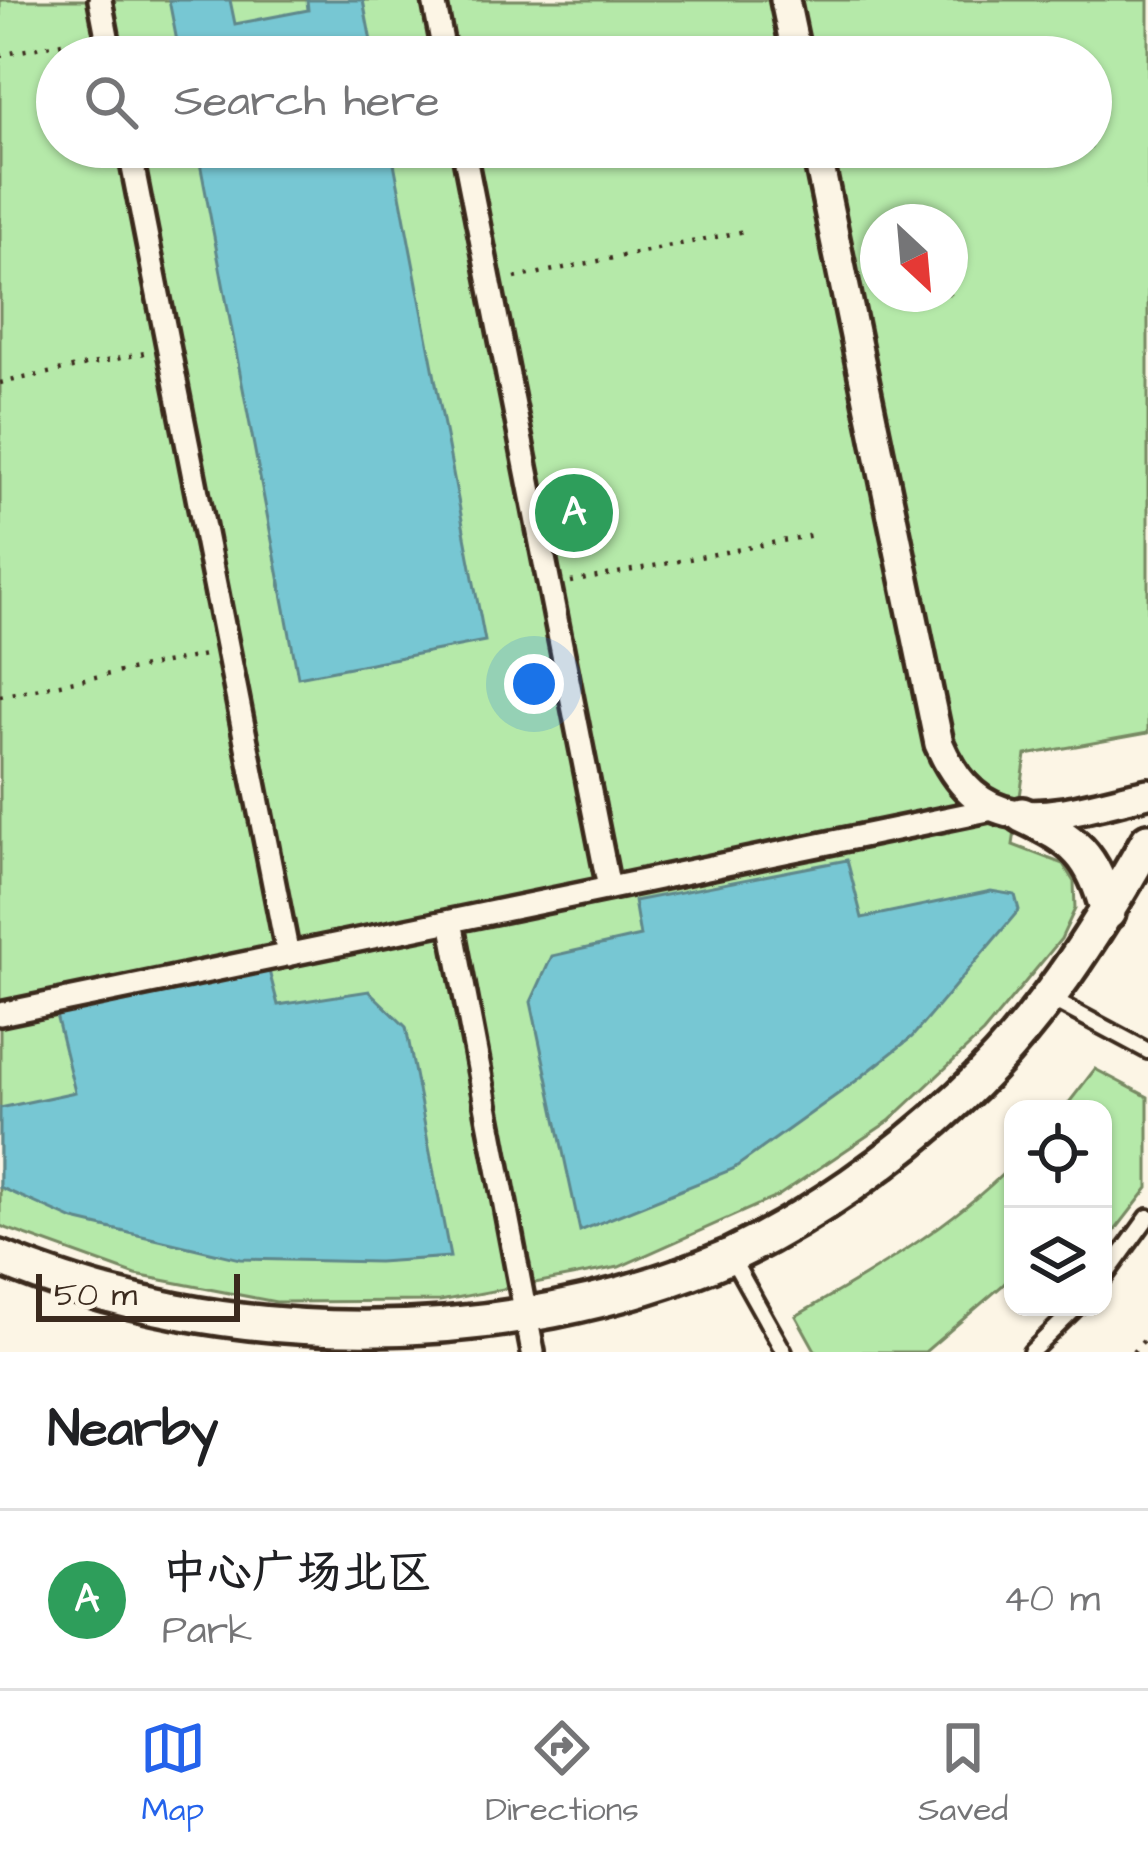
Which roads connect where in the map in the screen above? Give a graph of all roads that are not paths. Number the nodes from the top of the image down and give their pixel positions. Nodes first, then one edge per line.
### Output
1 (100, 0) edge
2 (434, 0) edge
3 (785, 0) edge
4 (106, 36) edge
5 (441, 36) edge
6 (793, 36) edge
7 (133, 168) edge
8 (467, 168) edge
9 (820, 168) edge
10 (1148, 794) edge
11 (1007, 812) junction
12 (1148, 841) edge
13 (609, 888) junction
14 (1108, 912) junction
15 (451, 921) junction
16 (288, 955) junction
17 (1049, 998) junction
18 (0, 1014) edge
19 (1148, 1051) edge
20 (1148, 1217) edge
21 (730, 1256) junction
22 (0, 1258) edge
23 (1112, 1267) edge
24 (1068, 1316) edge
25 (530, 1336) edge
26 (784, 1352) edge
27 (1031, 1352) edge

1 - 4 street
2 - 5 street
3 - 6 street
7 - 16 street
8 - 13 street
9 - 11 street
10 - 11 street
11 - 13 street
11 - 14 street
12 - 14 street
13 - 15 street
14 - 17 street
15 - 16 street
15 - 25 street
16 - 18 street
17 - 19 lane
17 - 21 street
20 - 23 lane
21 - 25 street
21 - 26 lane
22 - 25 street
24 - 27 lane

